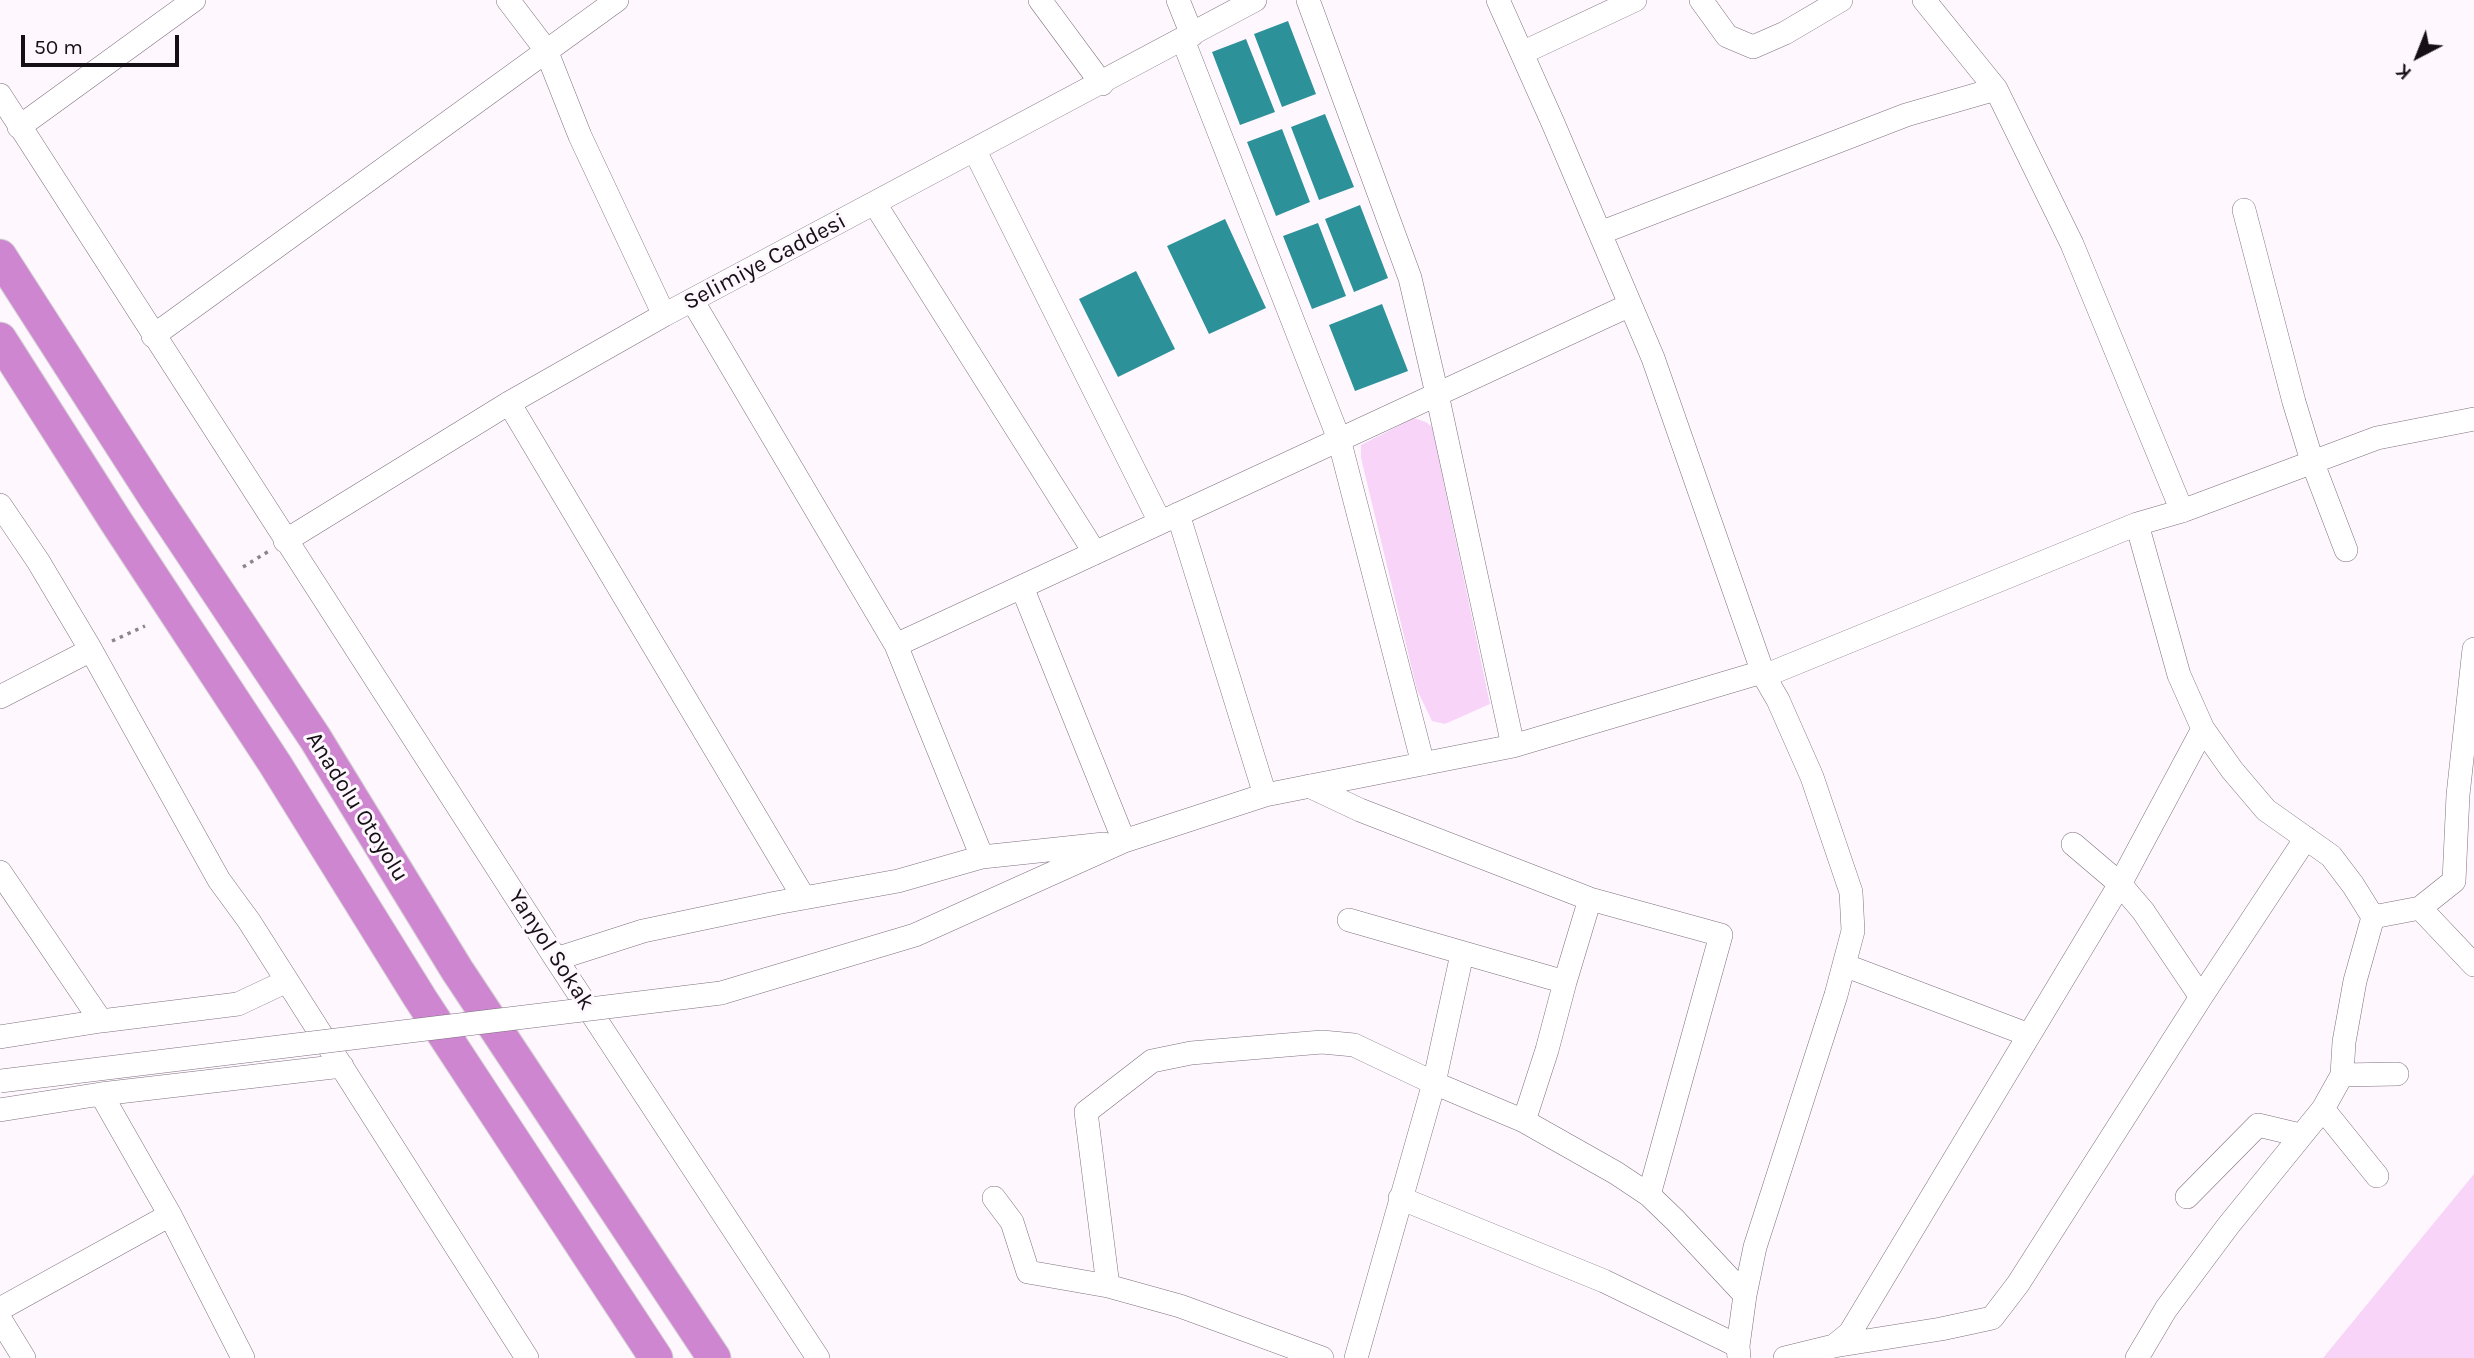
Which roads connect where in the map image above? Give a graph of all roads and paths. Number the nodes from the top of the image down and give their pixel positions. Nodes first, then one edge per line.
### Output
1 (194, 0) edge
2 (508, 0) edge
3 (617, 0) edge
4 (1040, 0) edge
5 (1178, 0) edge
6 (1255, 0) edge
7 (1308, 0) edge
8 (1498, 0) edge
9 (1635, 0) edge
10 (1701, 0) edge
11 (1841, 0) edge
12 (1935, 3) edge
13 (1188, 38) junction
14 (546, 51) junction
15 (1522, 53) junction
16 (1102, 83) junction
17 (1996, 89) junction
18 (0, 95) edge
19 (19, 127) junction
20 (975, 150) junction
21 (875, 204) junction
22 (2244, 210) dead end
23 (1600, 233) junction
24 (0, 256) edge
25 (692, 300) junction
26 (1630, 305) junction
27 (664, 315) junction
28 (153, 335) junction
29 (0, 339) edge
30 (1437, 394) junction
31 (509, 403) junction
32 (2474, 419) edge
33 (1339, 439) junction
34 (2312, 461) junction
35 (0, 505) edge
36 (2182, 511) junction
37 (1169, 518) junction
38 (2137, 524) junction
39 (285, 541) junction
40 (2346, 550) dead end
41 (1095, 553) junction
42 (243, 567) dead end
43 (1022, 587) junction
44 (145, 626) dead end
45 (896, 645) junction
46 (2474, 649) edge
47 (92, 650) junction
48 (1763, 674) junction
49 (0, 697) edge
50 (2470, 712) edge
51 (2203, 729) junction
52 (1513, 746) junction
53 (1423, 764) junction
54 (1309, 786) junction
55 (1265, 795) junction
56 (2306, 838) junction
57 (1124, 841) junction
58 (2073, 844) dead end
59 (2465, 850) edge
60 (982, 857) junction
61 (0, 872) edge
62 (2120, 884) junction
63 (2464, 884) edge
64 (804, 898) junction
65 (1590, 899) junction
66 (2420, 908) junction
67 (2373, 918) junction
68 (1349, 920) dead end
69 (1462, 954) junction
70 (556, 959) junction
71 (1844, 964) junction
72 (2474, 965) edge
73 (286, 981) junction
74 (1564, 982) junction
75 (2201, 997) junction
76 (101, 1020) junction
77 (2029, 1035) junction
78 (0, 1037) edge
79 (342, 1066) junction
80 (2397, 1074) dead end
81 (2342, 1075) junction
82 (0, 1081) edge
83 (1434, 1083) junction
84 (101, 1094) junction
85 (2323, 1109) junction
86 (0, 1110) edge
87 (1524, 1121) junction
88 (2300, 1135) junction
89 (2377, 1176) dead end
90 (1649, 1195) junction
91 (2187, 1197) dead end
92 (993, 1198) dead end
93 (1400, 1198) junction
94 (170, 1215) junction
95 (1108, 1286) junction
96 (1745, 1295) junction
97 (0, 1309) edge
98 (0, 1319) edge
99 (1834, 1346) junction
100 (1739, 1352) edge
101 (24, 1358) edge
102 (243, 1358) edge
103 (527, 1358) edge
104 (656, 1358) edge
105 (714, 1358) edge
106 (818, 1358) edge
107 (1322, 1358) edge
108 (1356, 1358) edge
109 (1785, 1358) edge
110 (2137, 1358) edge

1 - 19 street
2 - 14 street
3 - 14 street
4 - 16 street
5 - 13 street
6 - 13 street, Selimiye Caddesi
7 - 30 street
8 - 15 street
9 - 15 street
10 - 11 street
12 - 17 street
13 - 16 street, Selimiye Caddesi
13 - 33 street
14 - 27 street
14 - 28 street
15 - 23 street
16 - 20 street, Selimiye Caddesi
17 - 23 street
17 - 36 street
18 - 19 street, Yanyol Sokak
19 - 28 street, Yanyol Sokak
20 - 21 street, Selimiye Caddesi
20 - 37 street
21 - 25 street, Selimiye Caddesi
21 - 41 street
22 - 34 street
23 - 26 street
24 - 105 highway, Anadolu Otoyolu
25 - 27 street, Selimiye Caddesi
25 - 45 street
26 - 30 street
26 - 48 street
27 - 31 street, Selimiye Caddesi
28 - 39 street, Yanyol Sokak
29 - 104 highway, Anadolu Otoyolu
30 - 33 street
30 - 52 street
31 - 39 street, Selimiye Caddesi
31 - 64 street
32 - 34 street
33 - 37 street
33 - 53 street
34 - 36 street
34 - 40 street
35 - 47 street
36 - 38 street
37 - 41 street
37 - 55 street
38 - 48 street
38 - 51 street
39 - 42 path
39 - 70 street, Yanyol Sokak
41 - 43 street
43 - 45 street
43 - 57 street
44 - 47 path
45 - 60 street
46 - 50 street
47 - 49 street
47 - 73 street
48 - 52 street
48 - 71 street
50 - 59 street
51 - 56 street
51 - 62 street
52 - 53 street
53 - 54 street
54 - 55 street
54 - 65 street
55 - 57 street
56 - 67 street
56 - 75 street
57 - 60 street
57 - 82 street, bridge
58 - 62 street
59 - 63 street
60 - 64 street
61 - 76 street
62 - 75 street
62 - 77 street
63 - 66 street
64 - 70 street
65 - 74 street
65 - 90 street
66 - 67 street
66 - 72 street
67 - 81 street
68 - 69 street
69 - 74 street
69 - 83 street
70 - 106 street, Yanyol Sokak
71 - 77 street
71 - 96 street
73 - 76 street
73 - 79 street
74 - 87 street
75 - 99 street
76 - 78 street
77 - 99 street
79 - 84 street
79 - 103 street
80 - 81 street
81 - 85 street
83 - 87 street
83 - 93 street
83 - 95 street
84 - 86 street
84 - 94 street
85 - 88 street
85 - 89 street
87 - 90 street
88 - 91 street
88 - 110 street
90 - 96 street
92 - 95 street
93 - 100 street
93 - 108 street
94 - 97 street
94 - 102 street
95 - 107 street
96 - 100 street
98 - 101 street
99 - 109 street

